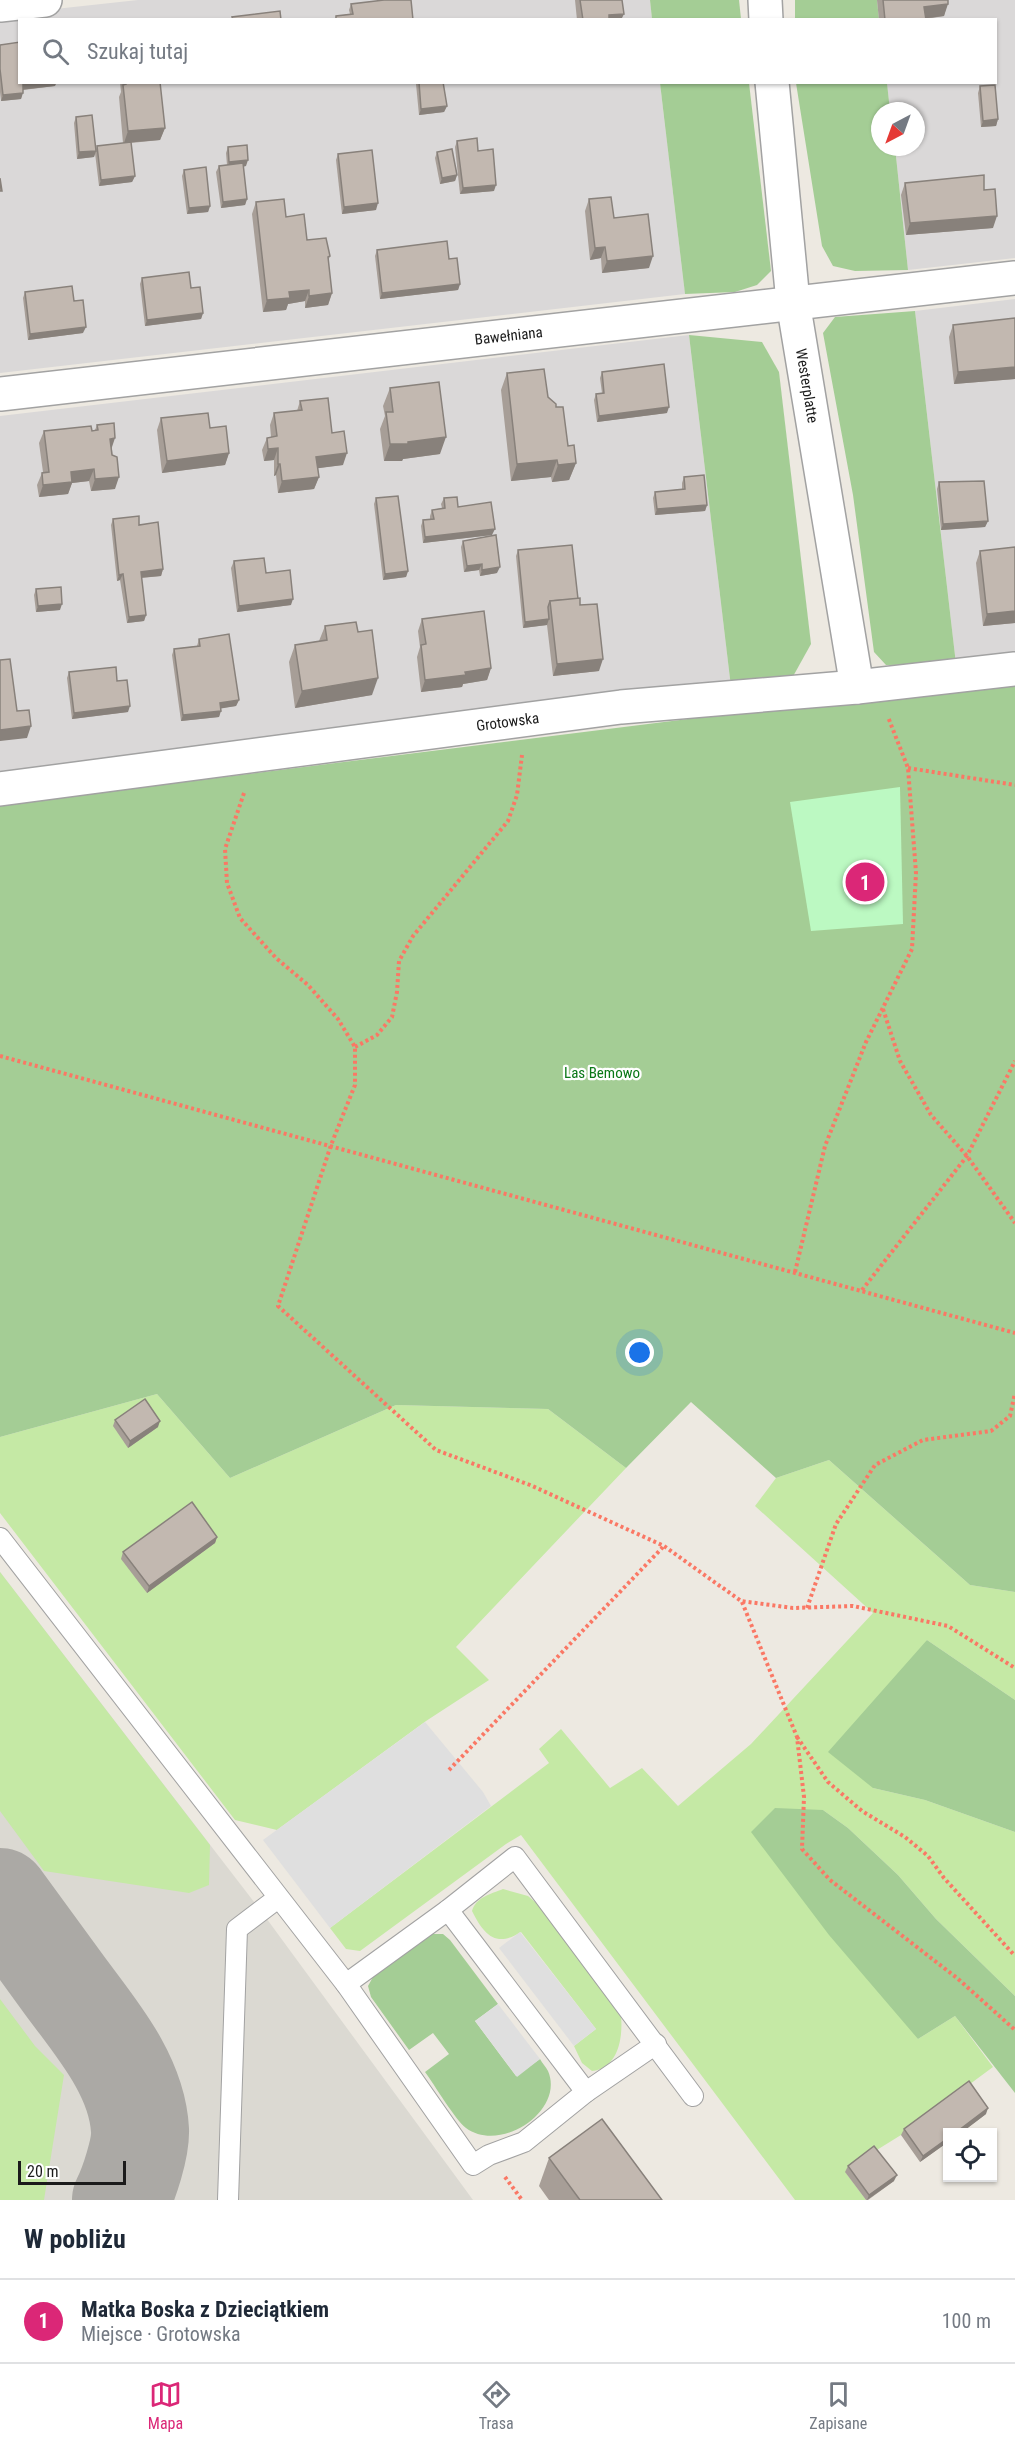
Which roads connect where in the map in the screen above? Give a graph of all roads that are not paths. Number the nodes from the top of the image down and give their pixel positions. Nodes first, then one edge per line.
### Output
1 (45, 0) edge
2 (765, 0) edge
3 (0, 5) edge
4 (766, 18) edge
5 (772, 84) edge
6 (1015, 278) edge
7 (793, 302) junction
8 (0, 394) edge
9 (1015, 669) edge
10 (857, 687) junction
11 (0, 789) edge
12 (0, 1538) edge
13 (278, 1898) junction
14 (448, 1910) junction
15 (346, 1984) junction
16 (656, 2044) junction
17 (586, 2092) junction
18 (693, 2096) dead end
19 (228, 2200) edge

1 - 3 street
2 - 4 street
5 - 7 street, Westerplatte
6 - 7 street, Bawełniana
7 - 8 street, Bawełniana
7 - 10 street, Westerplatte
9 - 10 street, Grotowska
10 - 11 street, Grotowska
12 - 13 lane
13 - 15 lane
13 - 19 lane
14 - 15 lane
14 - 16 lane
14 - 17 lane
15 - 17 lane
16 - 17 lane
16 - 18 lane

